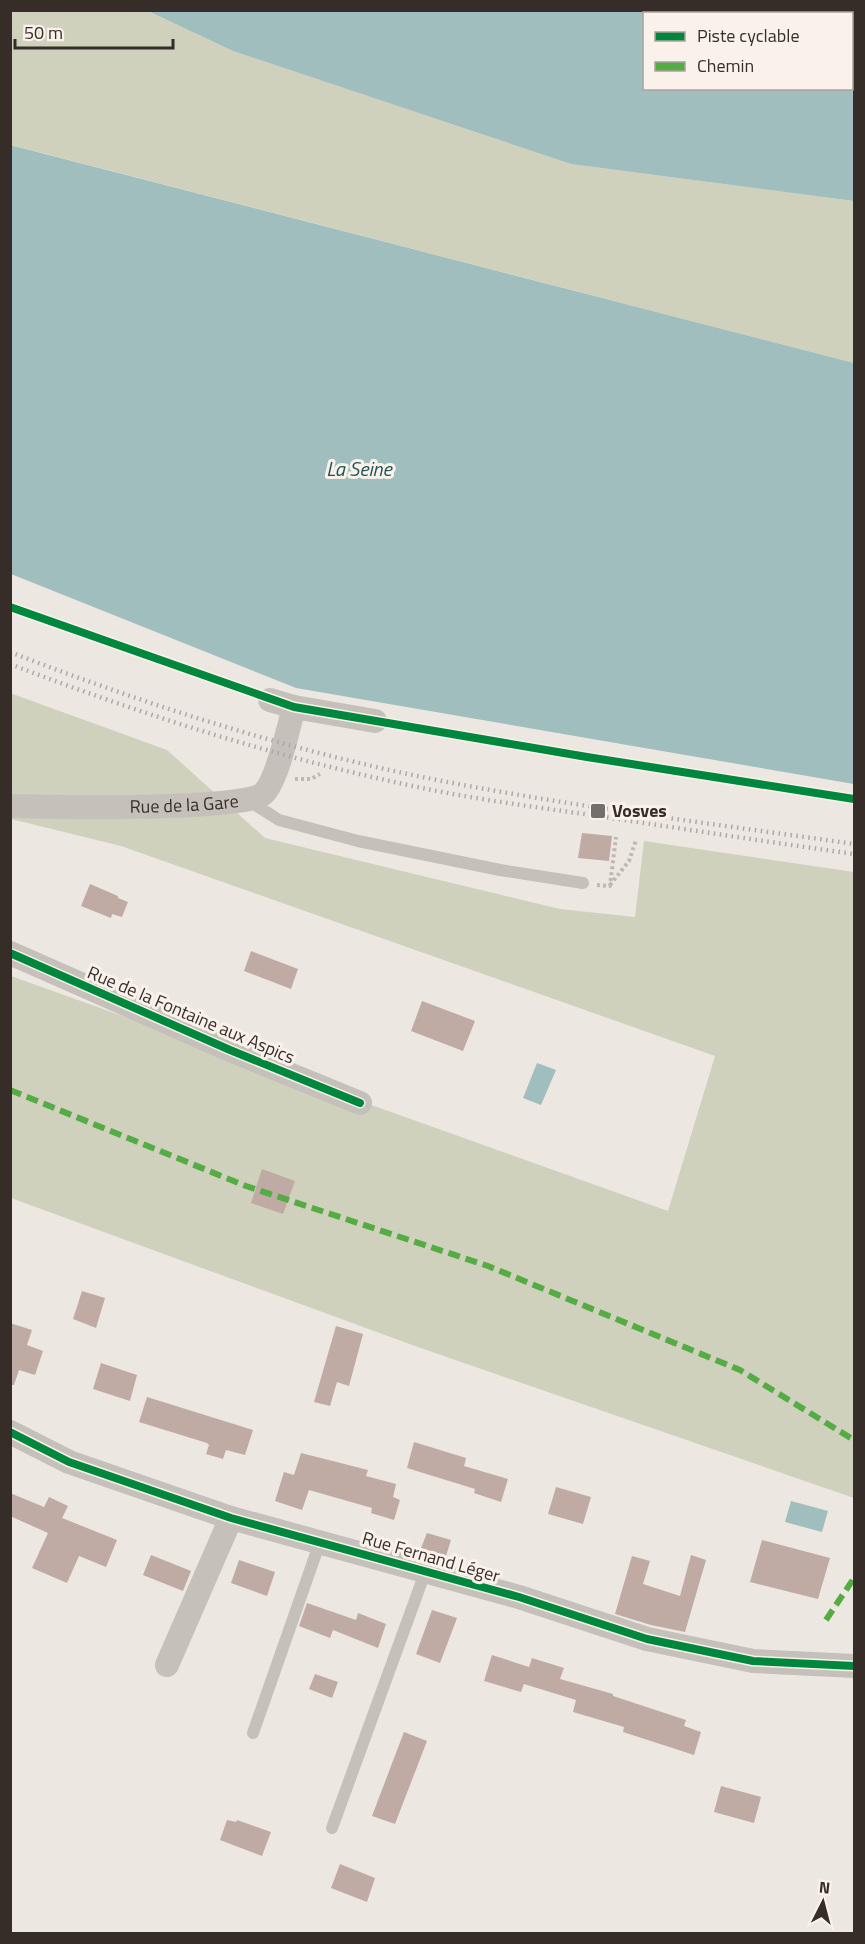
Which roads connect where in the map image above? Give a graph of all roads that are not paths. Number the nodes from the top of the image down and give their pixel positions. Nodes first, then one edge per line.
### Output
1 (270, 700) dead end
2 (294, 708) junction
3 (375, 721) dead end
4 (249, 801) junction
5 (10, 807) edge
6 (583, 883) road end
7 (10, 953) edge
8 (360, 1103) dead end
9 (10, 1432) edge
10 (231, 1518) junction
11 (320, 1542) junction
12 (426, 1570) junction
13 (167, 1665) dead end
14 (855, 1666) edge
15 (253, 1733) dead end
16 (332, 1827) dead end

1 - 2 street
2 - 3 street
2 - 4 street, Rue de la Gare
4 - 5 street, Rue de la Gare
4 - 6 lane
7 - 8 street, Rue de la Fontaine aux Aspics
9 - 10 street, Rue Fernand Léger
10 - 11 street, Rue Fernand Léger
10 - 13 street
11 - 12 street, Rue Fernand Léger
11 - 15 lane
12 - 14 street, Rue Fernand Léger
12 - 16 lane

